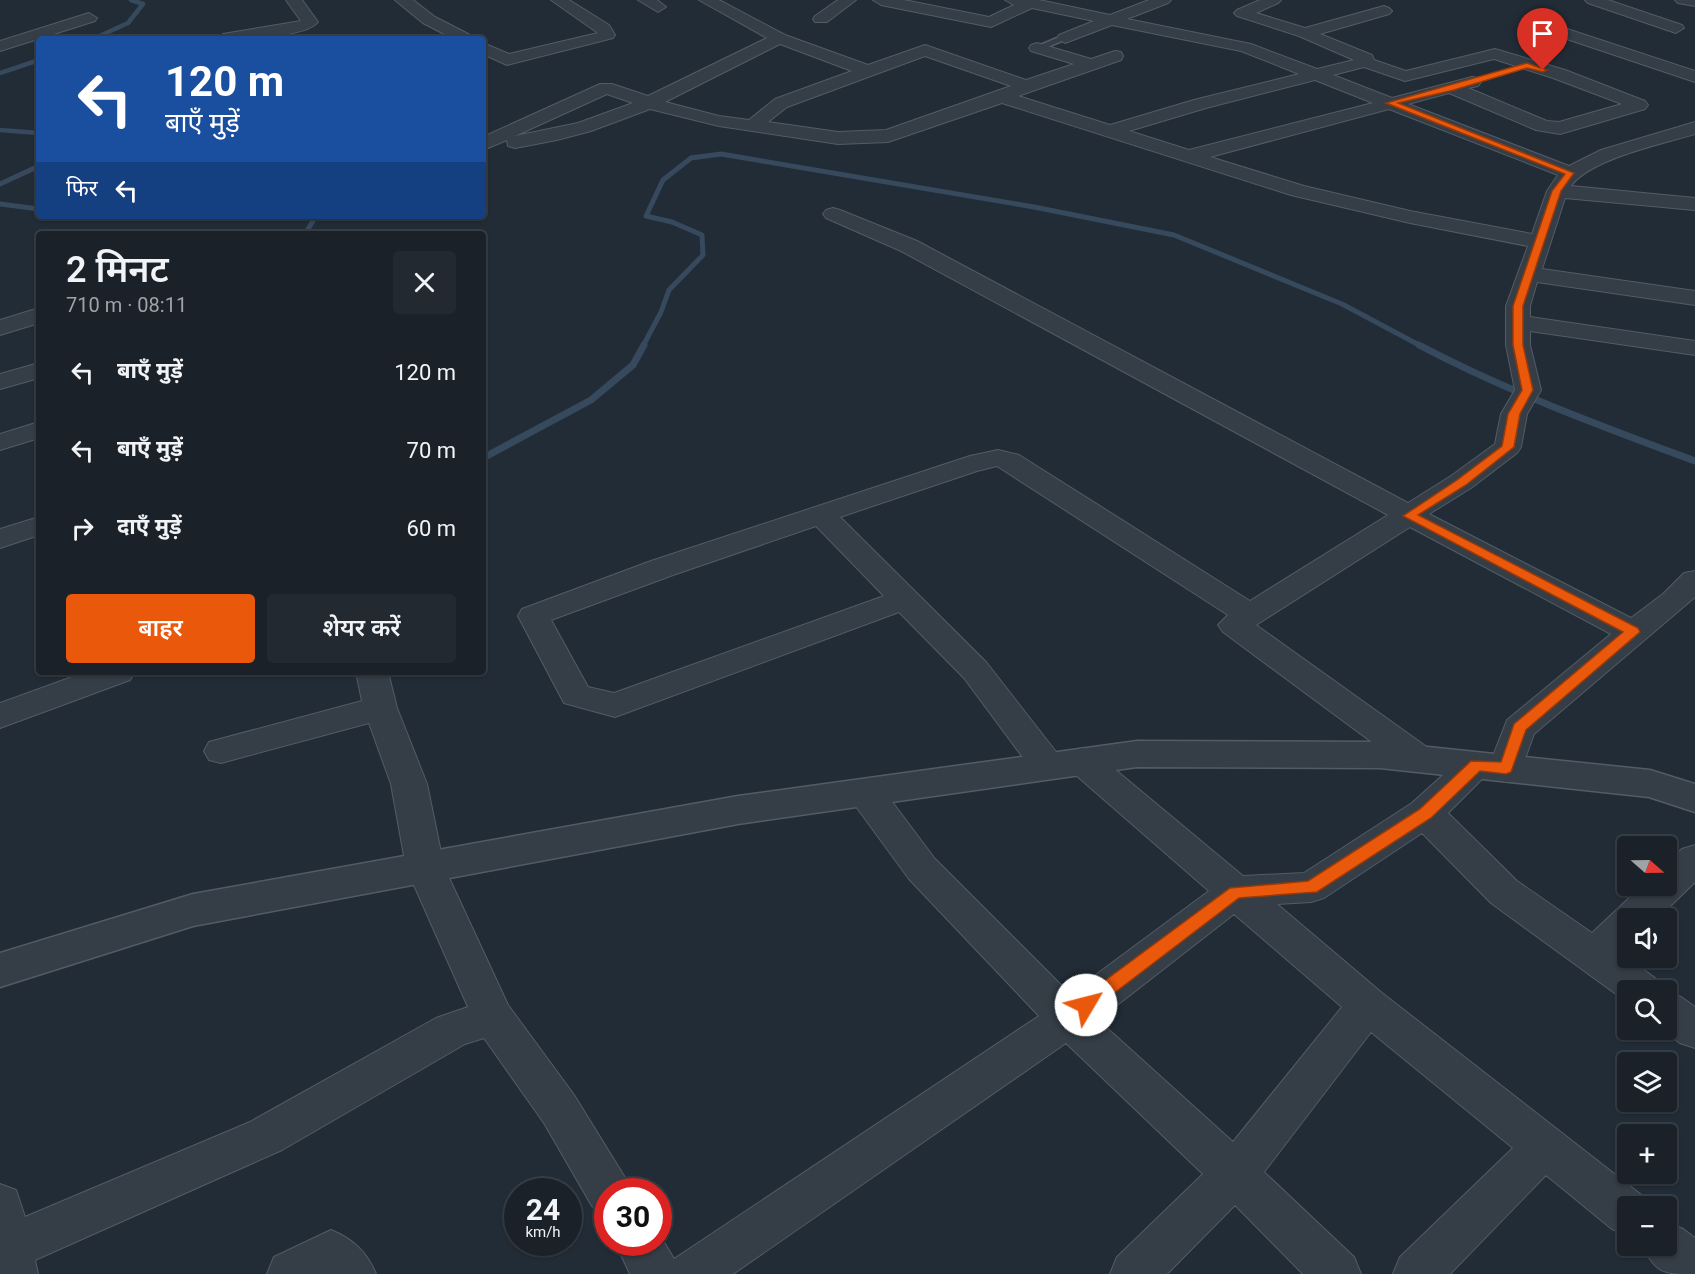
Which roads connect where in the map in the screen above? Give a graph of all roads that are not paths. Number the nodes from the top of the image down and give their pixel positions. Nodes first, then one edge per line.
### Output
1 (294, 0) edge
2 (403, 0) edge
3 (559, 0) edge
4 (707, 0) edge
5 (848, 0) edge
6 (880, 0) edge
7 (1273, 0) edge
8 (1593, 0) edge
9 (1683, 0) edge
10 (1155, 1) edge
11 (1695, 1) edge
12 (1020, 2) edge
13 (1384, 10) dead end
14 (89, 18) dead end
15 (821, 19) dead end
16 (1109, 19) junction
17 (1555, 30) dead end
18 (1305, 33) junction
19 (241, 36) edge
20 (460, 36) edge
21 (779, 38) junction
22 (1065, 38) joint
23 (0, 46) edge
24 (1037, 48) joint
25 (1606, 48) junction
26 (486, 50) edge
27 (1626, 55) junction
28 (1115, 56) dead end
29 (1365, 62) junction
30 (1090, 64) junction
31 (1527, 65) junction
32 (865, 70) junction
33 (1559, 74) junction
34 (1315, 75) junction
35 (1695, 77) edge
36 (1026, 86) junction
37 (1452, 88) junction
38 (1002, 98) junction
39 (649, 102) junction
40 (1388, 112) junction
41 (754, 124) junction
42 (1695, 128) edge
43 (1108, 132) junction
44 (486, 143) edge
45 (1514, 152) junction
46 (1186, 157) junction
47 (1489, 161) dead end
48 (1570, 173) junction
49 (1557, 191) junction
50 (1695, 204) edge
51 (833, 214) dead end
52 (1539, 242) junction
53 (1529, 274) junction
54 (1695, 298) edge
55 (36, 319) edge
56 (1518, 322) junction
57 (1695, 348) edge
58 (10, 358) edge
59 (36, 431) edge
60 (0, 442) edge
61 (822, 516) junction
62 (1409, 516) junction
63 (36, 527) edge
64 (0, 539) edge
65 (1695, 580) edge
66 (905, 599) junction
67 (1250, 615) junction
68 (1633, 632) junction
69 (111, 675) edge
70 (376, 690) edge
71 (0, 716) edge
72 (221, 751) dead end
73 (1419, 759) junction
74 (1065, 764) junction
75 (1491, 767) junction
76 (865, 792) junction
77 (1695, 798) edge
78 (1425, 813) junction
79 (1695, 859) edge
80 (425, 867) junction
81 (1235, 892) junction
82 (1644, 908) edge
83 (1617, 934) edge
84 (1594, 956) junction
85 (0, 970) edge
86 (1627, 980) edge
87 (1368, 1005) junction
88 (493, 1017) junction
89 (1677, 1017) edge
90 (1068, 1019) junction
91 (1695, 1030) edge
92 (1544, 1147) junction
93 (1235, 1174) junction
94 (600, 1178) edge
95 (1617, 1205) edge
96 (7, 1243) edge
97 (1677, 1254) edge
98 (646, 1256) edge
99 (1695, 1268) edge
100 (291, 1274) edge
101 (352, 1274) edge
102 (657, 1274) edge
103 (692, 1274) edge
104 (1134, 1274) edge
105 (1337, 1274) edge
106 (1417, 1274) edge

1 - 19 street
2 - 20 street
3 - 26 street
4 - 21 street
5 - 15 street
6 - 12 street
7 - 18 street
8 - 25 street
9 - 11 street
10 - 16 street
12 - 16 street
13 - 18 street
14 - 23 street
16 - 22 street
16 - 34 street
17 - 25 street
18 - 29 street
21 - 32 street
21 - 39 street
22 - 24 lane
24 - 30 street
25 - 27 street
27 - 33 street
27 - 35 street
28 - 30 street
29 - 31 street
29 - 34 street
30 - 36 street
31 - 33 street
31 - 37 street
32 - 36 street
32 - 41 street
33 - 37 street
34 - 40 street
34 - 43 street
36 - 38 street
37 - 40 street
38 - 41 street
38 - 43 street
39 - 41 street
39 - 44 street
39 - 44 street
40 - 45 street
40 - 46 street
42 - 48 street
43 - 46 street
45 - 47 street
45 - 48 street
46 - 52 street
48 - 49 street
49 - 50 street
49 - 52 street
51 - 62 street
52 - 53 street
53 - 54 street
53 - 56 street
55 - 58 street
56 - 57 street
56 - 62 street
59 - 60 street
61 - 66 street
61 - 66 street
61 - 67 street
62 - 67 street
62 - 68 street
63 - 64 street
65 - 68 street
66 - 74 street
67 - 73 street
68 - 75 street
69 - 71 street
70 - 72 street
70 - 80 street
73 - 74 street
73 - 75 street
74 - 76 street
74 - 81 street
75 - 77 street
75 - 78 street
76 - 80 street
76 - 90 street
78 - 81 street
78 - 84 street
79 - 82 street
80 - 85 street
80 - 88 street
81 - 87 street
81 - 90 street
83 - 84 street
84 - 86 street
87 - 92 street
87 - 93 street
88 - 94 street
88 - 96 street
89 - 91 street
90 - 93 street
90 - 103 street
92 - 95 street
92 - 106 street
93 - 104 street
93 - 105 street
97 - 99 street
98 - 102 street
100 - 101 street

